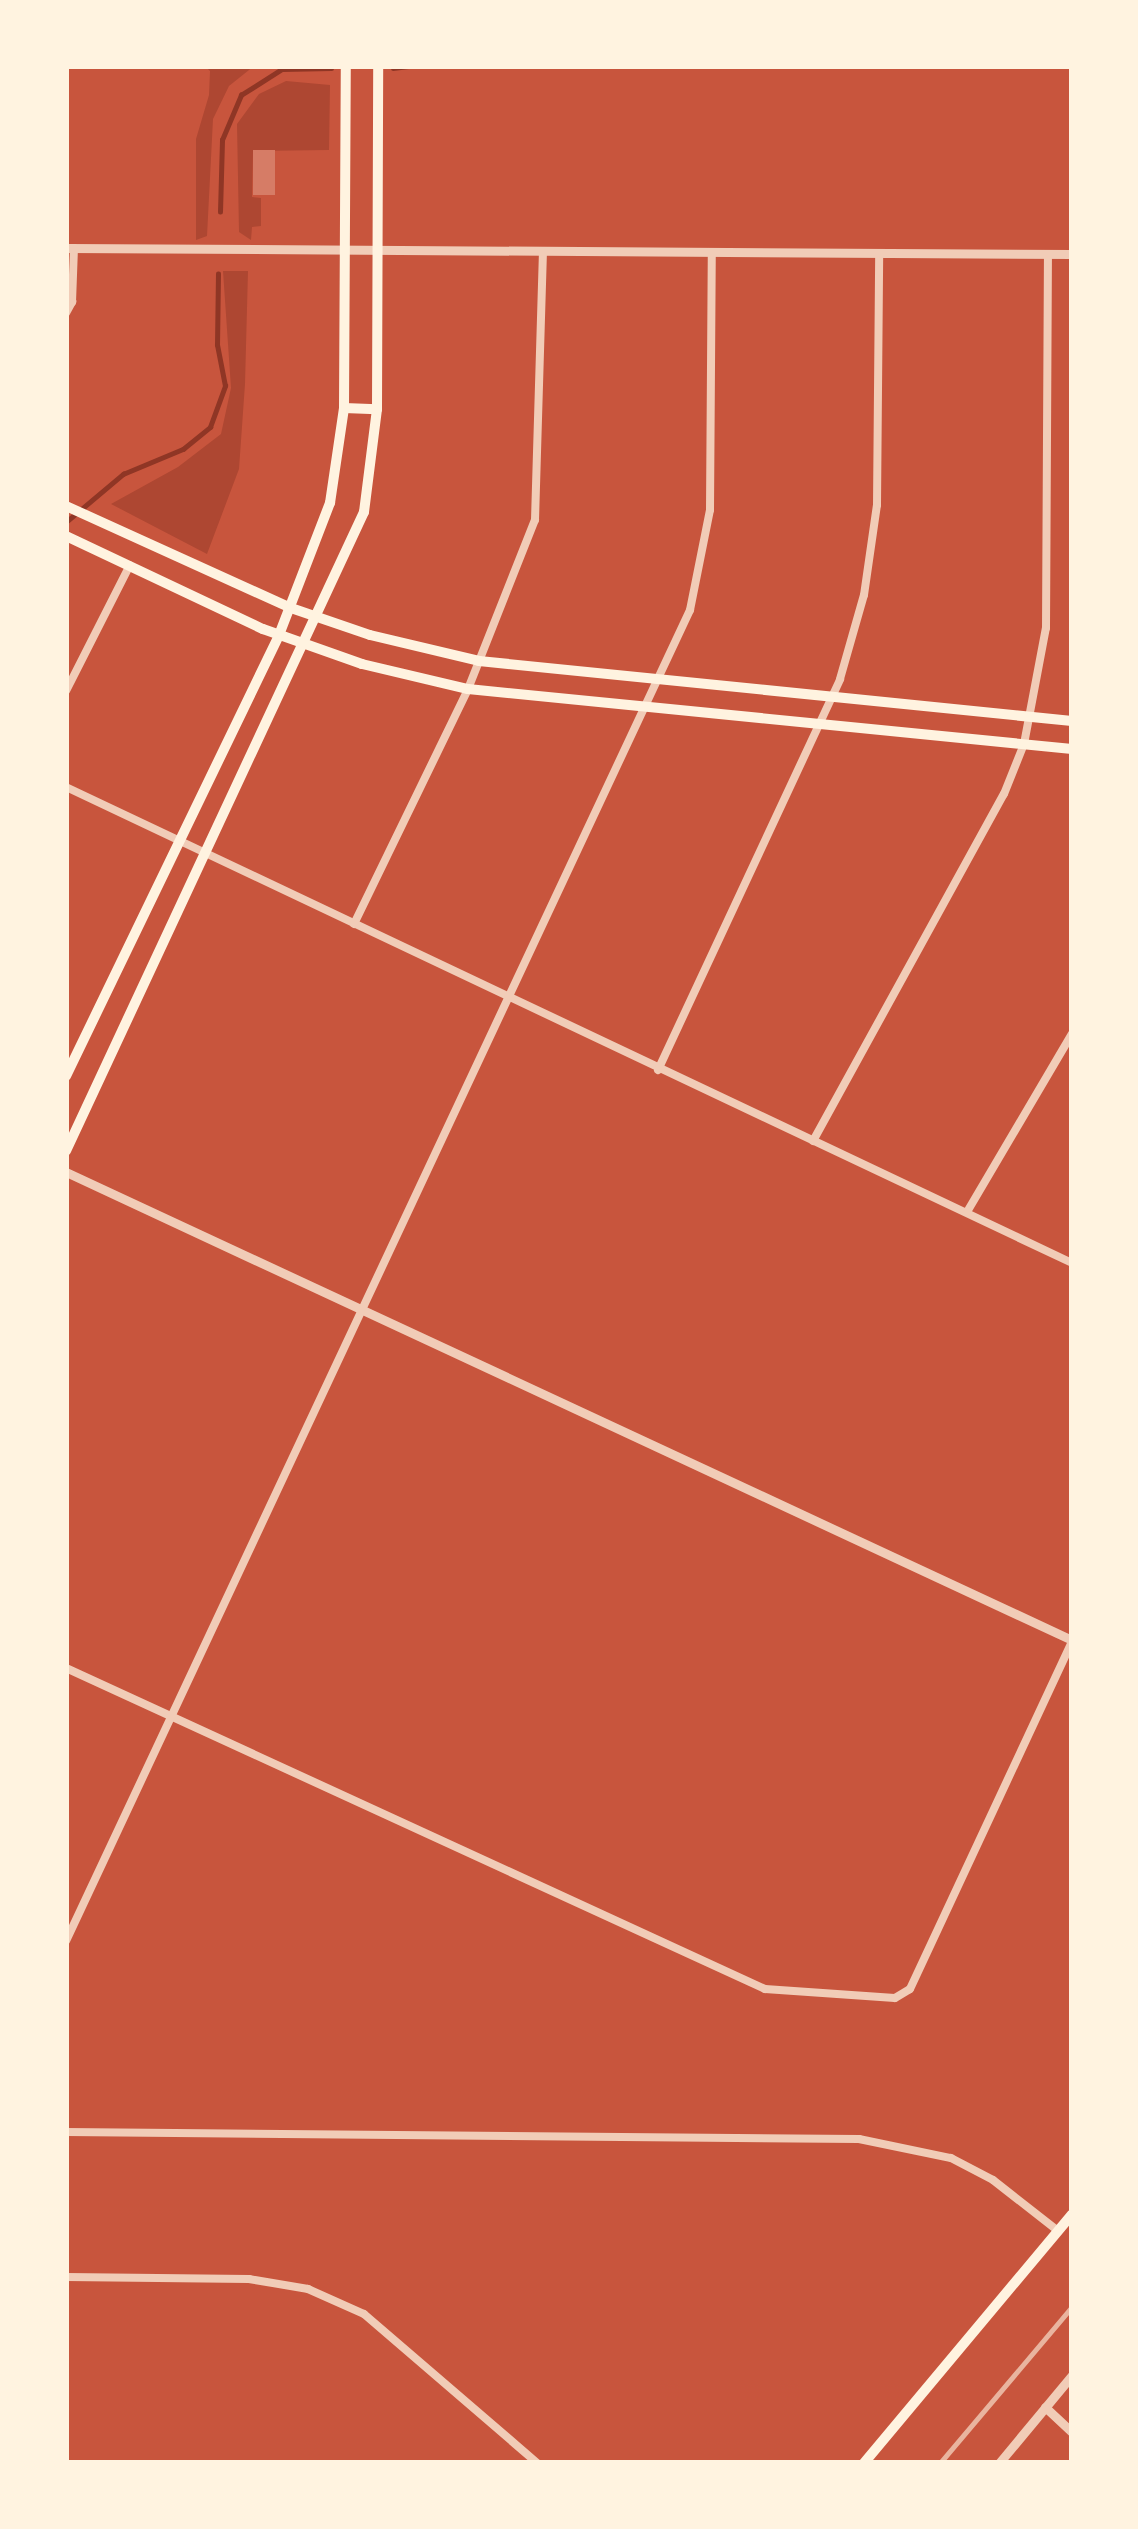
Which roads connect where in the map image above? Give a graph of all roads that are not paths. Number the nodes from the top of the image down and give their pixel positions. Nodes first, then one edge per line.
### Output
1 (346, 66) edge
2 (378, 66) edge
3 (70, 248) edge
4 (343, 250) junction
5 (375, 250) junction
6 (543, 251) junction
7 (712, 252) junction
8 (878, 253) junction
9 (1048, 254) junction
10 (1072, 254) edge
11 (66, 313) edge
12 (344, 408) junction
13 (377, 410) junction
14 (66, 506) edge
15 (66, 536) edge
16 (130, 565) junction
17 (292, 608) junction
18 (319, 618) junction
19 (279, 635) junction
20 (306, 645) junction
21 (479, 661) junction
22 (659, 680) junction
23 (468, 689) junction
24 (66, 692) edge
25 (832, 697) junction
26 (644, 709) junction
27 (1030, 716) junction
28 (1072, 721) edge
29 (820, 725) junction
30 (1024, 744) junction
31 (1072, 749) edge
32 (66, 787) edge
33 (179, 843) junction
34 (204, 856) junction
35 (354, 924) junction
36 (104, 998) junction
37 (507, 1000) junction
38 (129, 1011) junction
39 (1072, 1034) edge
40 (658, 1070) junction
41 (66, 1076) edge
42 (813, 1141) junction
43 (66, 1151) edge
44 (66, 1172) edge
45 (967, 1212) junction
46 (1072, 1263) edge
47 (363, 1310) junction
48 (1072, 1641) edge
49 (66, 1668) edge
50 (171, 1716) junction
51 (66, 1941) edge
52 (66, 2132) edge
53 (1072, 2214) edge
54 (1058, 2231) junction
55 (66, 2277) edge
56 (1072, 2375) edge
57 (1045, 2407) junction
58 (1072, 2432) edge
59 (537, 2463) edge
60 (864, 2463) edge
61 (999, 2463) edge

1 - 4 main road
2 - 5 main road
3 - 4 street
3 - 11 street
4 - 5 street
4 - 12 main road
5 - 6 street
5 - 13 main road
6 - 7 street
6 - 21 street
7 - 8 street
7 - 22 street
8 - 9 street
8 - 25 street
9 - 10 street
9 - 27 street
12 - 13 main road
12 - 17 main road
13 - 18 main road
14 - 17 main road
15 - 16 main road
16 - 19 main road
16 - 24 street
17 - 18 main road
17 - 19 main road
18 - 20 main road
18 - 21 main road
19 - 20 main road
19 - 33 main road
20 - 23 main road
20 - 34 main road
21 - 22 main road
21 - 23 street
22 - 25 main road
22 - 26 street
23 - 26 main road
23 - 35 street
25 - 27 main road
25 - 29 street
26 - 29 main road
26 - 37 street
27 - 28 main road
27 - 30 street
29 - 30 main road
29 - 40 street
30 - 31 main road
30 - 42 street
32 - 33 street
33 - 34 street
33 - 36 main road
34 - 35 street
34 - 38 main road
35 - 37 street
36 - 38 main road
36 - 41 main road
37 - 40 street
37 - 47 street
38 - 43 main road
39 - 45 street
40 - 42 street
42 - 45 street
44 - 47 street
45 - 46 street
47 - 48 street
47 - 50 street
48 - 50 street
49 - 50 street
50 - 51 street
52 - 54 street
53 - 54 main road
54 - 60 main road
55 - 59 street
56 - 57 street
57 - 58 street
57 - 61 street

